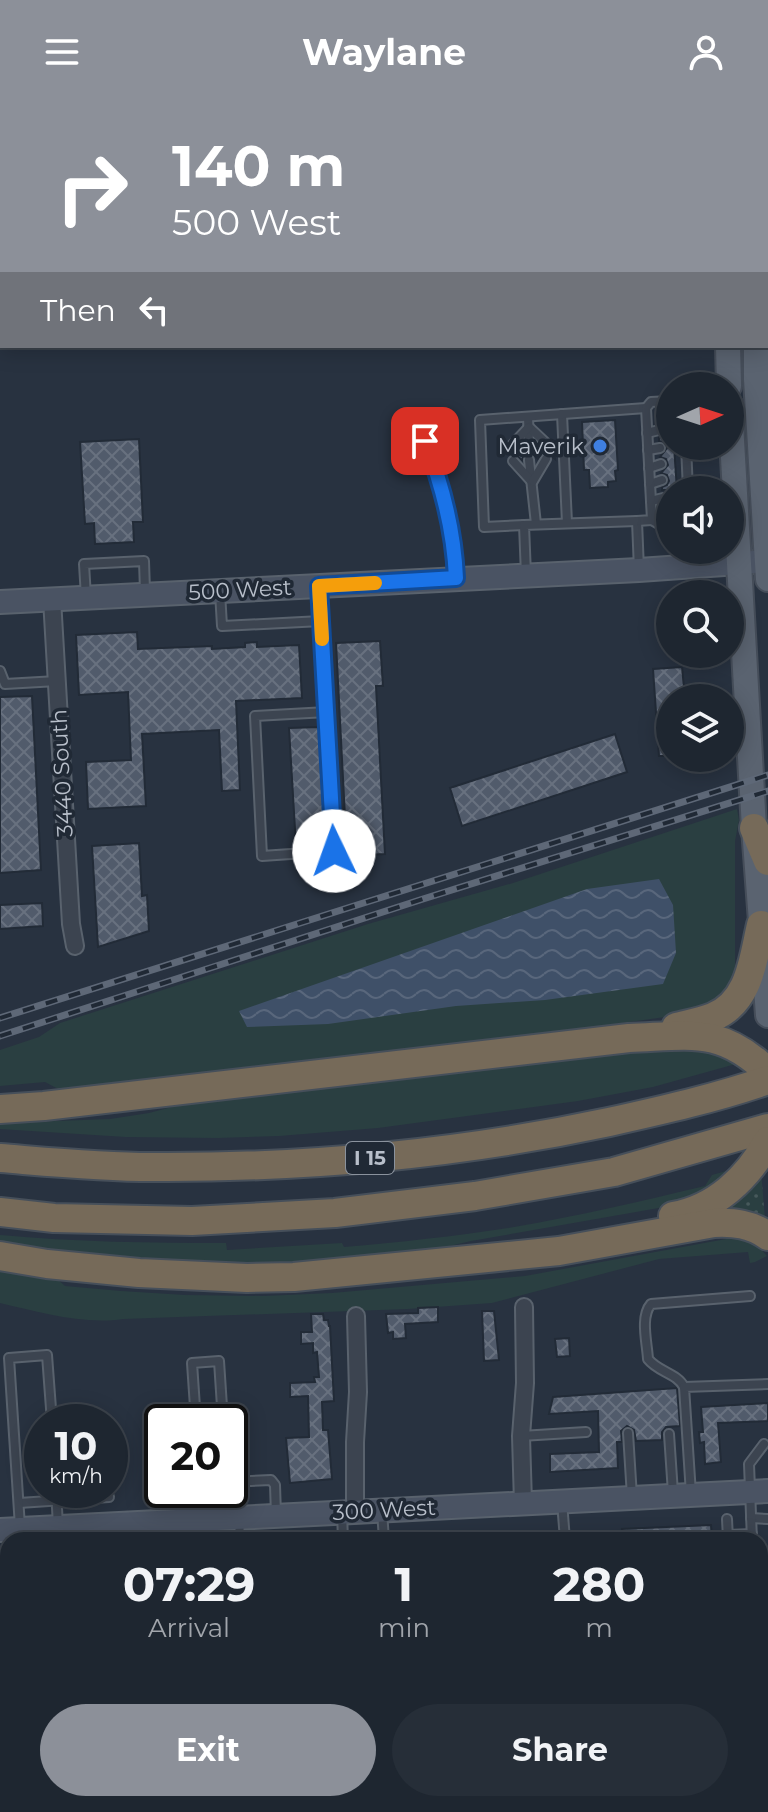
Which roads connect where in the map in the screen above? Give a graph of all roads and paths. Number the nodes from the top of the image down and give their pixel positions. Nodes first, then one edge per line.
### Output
1 (728, 348) edge
2 (756, 348) edge
3 (729, 372) edge
4 (656, 402) edge
5 (646, 408) junction
6 (562, 414) junction
7 (424, 417) dead end
8 (528, 417) junction
9 (529, 427) junction
10 (656, 431) edge
11 (647, 433) junction
12 (656, 449) edge
13 (648, 450) junction
14 (529, 460) junction
15 (686, 460) edge
16 (661, 464) dead end
17 (649, 468) junction
18 (687, 473) junction
19 (679, 476) edge
20 (687, 476) edge
21 (533, 482) junction
22 (656, 482) edge
23 (650, 484) junction
24 (656, 500) edge
25 (651, 501) junction
26 (652, 520) junction
27 (637, 521) junction
28 (656, 522) edge
29 (567, 523) junction
30 (536, 524) junction
31 (524, 525) junction
32 (739, 564) junction
33 (768, 567) edge
34 (639, 570) junction
35 (526, 575) junction
36 (456, 578) junction
37 (319, 586) junction
38 (220, 591) junction
39 (145, 595) junction
40 (86, 598) junction
41 (52, 599) junction
42 (0, 602) edge
43 (321, 621) junction
44 (0, 671) edge
45 (57, 681) junction
46 (327, 712) junction
47 (754, 828) junction
48 (768, 861) edge
49 (761, 925) junction
50 (75, 946) dead end
51 (768, 1015) edge
52 (629, 1038) junction
53 (768, 1072) edge
54 (768, 1080) edge
55 (0, 1109) edge
56 (768, 1128) edge
57 (768, 1141) edge
58 (0, 1158) edge
59 (0, 1212) edge
60 (768, 1236) edge
61 (0, 1256) edge
62 (448, 1261) junction
63 (750, 1296) dead end
64 (524, 1307) dead end
65 (356, 1316) dead end
66 (768, 1384) edge
67 (684, 1387) junction
68 (51, 1404) edge
69 (195, 1404) edge
70 (222, 1404) edge
71 (586, 1432) dead end
72 (628, 1433) dead end
73 (669, 1434) dead end
74 (521, 1436) junction
75 (764, 1444) dead end
76 (248, 1481) edge
77 (759, 1491) edge
78 (682, 1495) junction
79 (632, 1498) junction
80 (562, 1501) junction
81 (19, 1503) junction
82 (24, 1503) edge
83 (523, 1503) junction
84 (50, 1508) edge
85 (173, 1508) edge
86 (382, 1510) junction
87 (348, 1512) junction
88 (276, 1516) junction
89 (751, 1518) junction
90 (727, 1519) dead end
91 (768, 1519) edge
92 (167, 1524) junction
93 (240, 1529) edge
94 (31, 1531) edge
95 (344, 1532) edge
96 (383, 1532) edge
97 (564, 1532) edge
98 (728, 1532) edge
99 (752, 1532) edge

1 - 3 main road
2 - 33 main road
4 - 5 lane
5 - 6 lane
5 - 11 lane
6 - 8 lane
6 - 29 lane
7 - 36 lane
8 - 9 lane
8 - 31 lane
9 - 9 lane
10 - 11 lane
11 - 13 lane
12 - 13 lane
13 - 17 lane
14 - 21 lane
14 - 21 lane
14 - 21 lane
15 - 18 lane
16 - 17 lane
17 - 23 lane
18 - 19 lane
18 - 20 lane
21 - 30 lane
22 - 23 lane
23 - 25 lane
24 - 25 lane
25 - 26 lane
26 - 27 lane
26 - 28 lane
27 - 29 lane
27 - 34 lane
29 - 30 lane
30 - 31 lane
31 - 35 lane
32 - 33 main road, 500 West
32 - 34 main road, 500 West
32 - 47 main road
34 - 35 main road, 500 West
35 - 36 main road, 500 West
36 - 37 main road, 500 West
37 - 38 main road, 500 West
37 - 43 lane
38 - 39 main road, 500 West
38 - 43 lane
39 - 40 main road, 500 West
39 - 40 lane
40 - 41 main road, 500 West
41 - 42 main road, 500 West
41 - 45 street, 3440 South
43 - 46 lane
44 - 45 lane
45 - 50 street, 3440 South
46 - 46 lane
47 - 48 highway
47 - 49 main road
49 - 51 main road
49 - 52 highway
52 - 53 highway
52 - 55 highway
54 - 58 highway, I 15
56 - 59 highway, I 15
57 - 62 highway
60 - 62 highway
61 - 62 highway
63 - 67 lane
64 - 74 street
65 - 87 street
66 - 67 lane
67 - 78 lane
68 - 81 lane
69 - 70 lane
71 - 74 lane
72 - 79 lane
73 - 78 lane
74 - 83 street
75 - 77 lane
76 - 88 lane
77 - 78 main road, 300 West
77 - 89 lane
78 - 79 main road, 300 West
79 - 80 main road, 300 West
80 - 83 main road, 300 West
80 - 97 lane
81 - 82 lane
81 - 94 lane
83 - 86 main road, 300 West
84 - 94 lane
85 - 92 lane
86 - 87 main road, 300 West
86 - 96 lane
87 - 88 main road, 300 West
87 - 95 lane
88 - 93 main road, 300 West
89 - 91 lane
89 - 99 lane
90 - 98 lane
92 - 93 main road, 300 West
92 - 94 main road, 300 West

